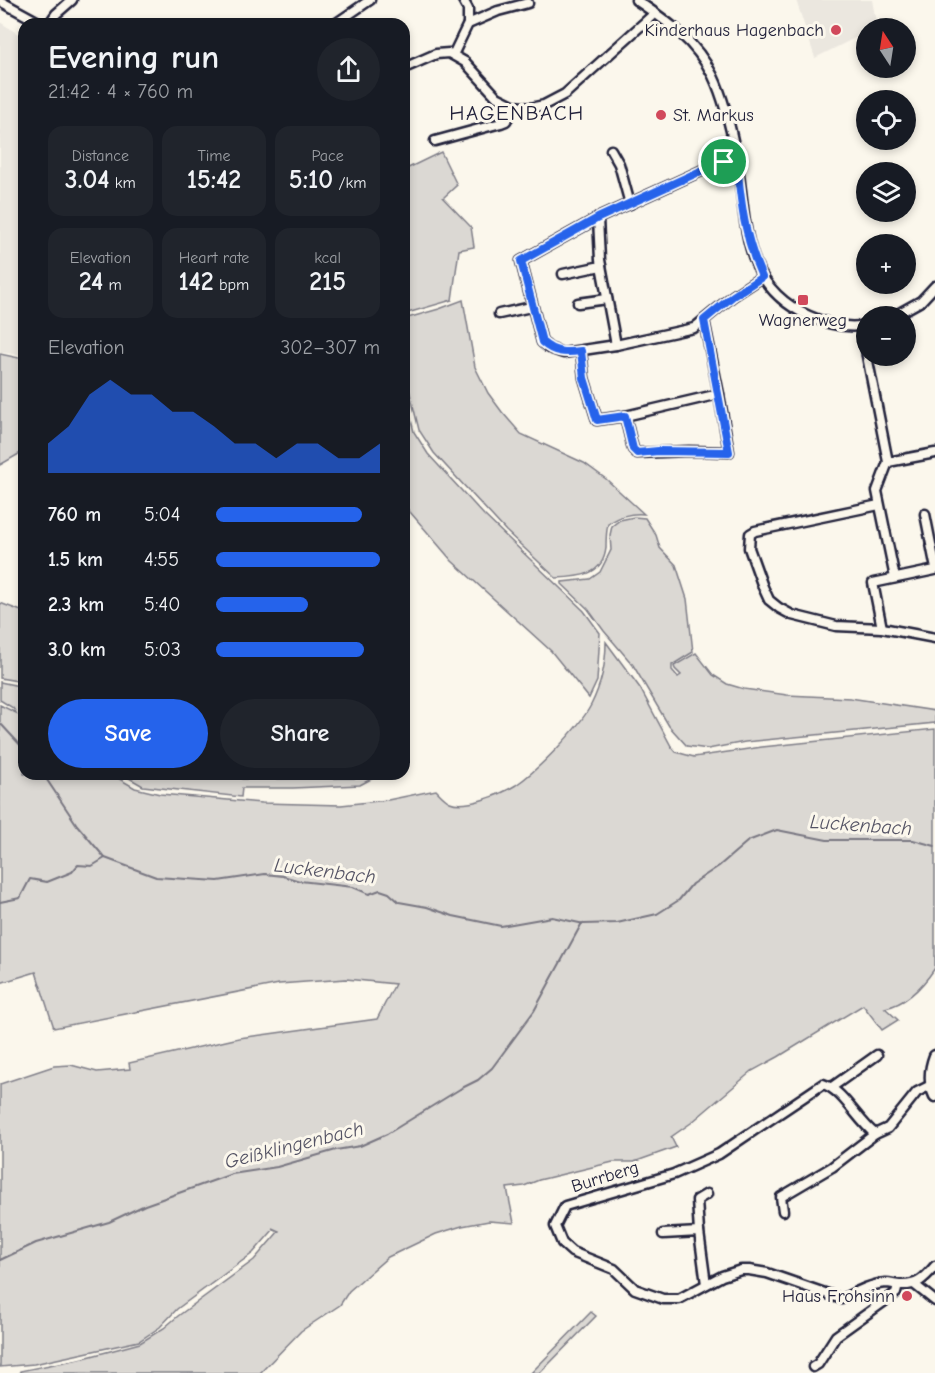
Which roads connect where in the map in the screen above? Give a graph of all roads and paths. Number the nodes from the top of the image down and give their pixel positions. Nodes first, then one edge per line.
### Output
1 (72, 0) edge
2 (370, 0) edge
3 (463, 0) edge
4 (636, 0) edge
5 (0, 1) edge
6 (528, 3) dead end
7 (655, 13) junction
8 (31, 18) edge
9 (53, 18) edge
10 (344, 18) edge
11 (468, 24) junction
12 (451, 54) junction
13 (410, 65) edge
14 (515, 106) junction
15 (435, 141) dead end
16 (611, 150) dead end
17 (736, 155) junction
18 (630, 204) junction
19 (598, 218) junction
20 (601, 266) junction
21 (563, 274) dead end
22 (762, 277) junction
23 (935, 286) edge
24 (608, 299) junction
25 (578, 303) dead end
26 (912, 306) edge
27 (531, 308) junction
28 (499, 314) dead end
29 (704, 320) junction
30 (856, 326) edge
31 (616, 345) junction
32 (581, 351) junction
33 (869, 366) edge
34 (719, 394) junction
35 (625, 416) junction
36 (935, 453) edge
37 (888, 462) junction
38 (879, 505) junction
39 (925, 514) dead end
40 (935, 564) edge
41 (935, 570) edge
42 (895, 578) junction
43 (882, 628) junction
44 (935, 638) edge
45 (877, 1055) dead end
46 (935, 1056) edge
47 (931, 1085) junction
48 (832, 1087) junction
49 (935, 1096) edge
50 (874, 1134) junction
51 (707, 1194) dead end
52 (783, 1211) dead end
53 (699, 1232) junction
54 (663, 1234) dead end
55 (935, 1266) edge
56 (706, 1284) junction
57 (898, 1285) junction
58 (915, 1285) junction
59 (935, 1301) edge
60 (813, 1367) dead end

1 - 9 street
2 - 10 street
3 - 11 street
4 - 7 street
5 - 8 street
6 - 11 street
7 - 14 street
7 - 17 street
11 - 12 street
12 - 13 street
12 - 14 street
14 - 15 street
16 - 18 street
17 - 18 street
17 - 22 street
18 - 19 street
19 - 20 street
19 - 27 street
20 - 21 street
20 - 24 street
22 - 29 street
22 - 30 street
23 - 26 street
24 - 25 street
24 - 31 street
27 - 28 street
27 - 32 street
29 - 31 street
29 - 34 street
31 - 32 street
32 - 35 street
33 - 37 street
34 - 35 street
34 - 35 street
36 - 37 street
37 - 38 street
38 - 42 street
38 - 43 street
39 - 40 street
41 - 42 street
42 - 43 street
43 - 44 street
45 - 48 street, Burrberg
46 - 47 street
47 - 49 street
47 - 50 street
48 - 50 street
48 - 56 street, Burrberg
50 - 52 street
51 - 53 street
53 - 54 street
53 - 56 street
55 - 58 street
56 - 57 street, Burrberg
57 - 58 street
57 - 60 street
58 - 59 street

